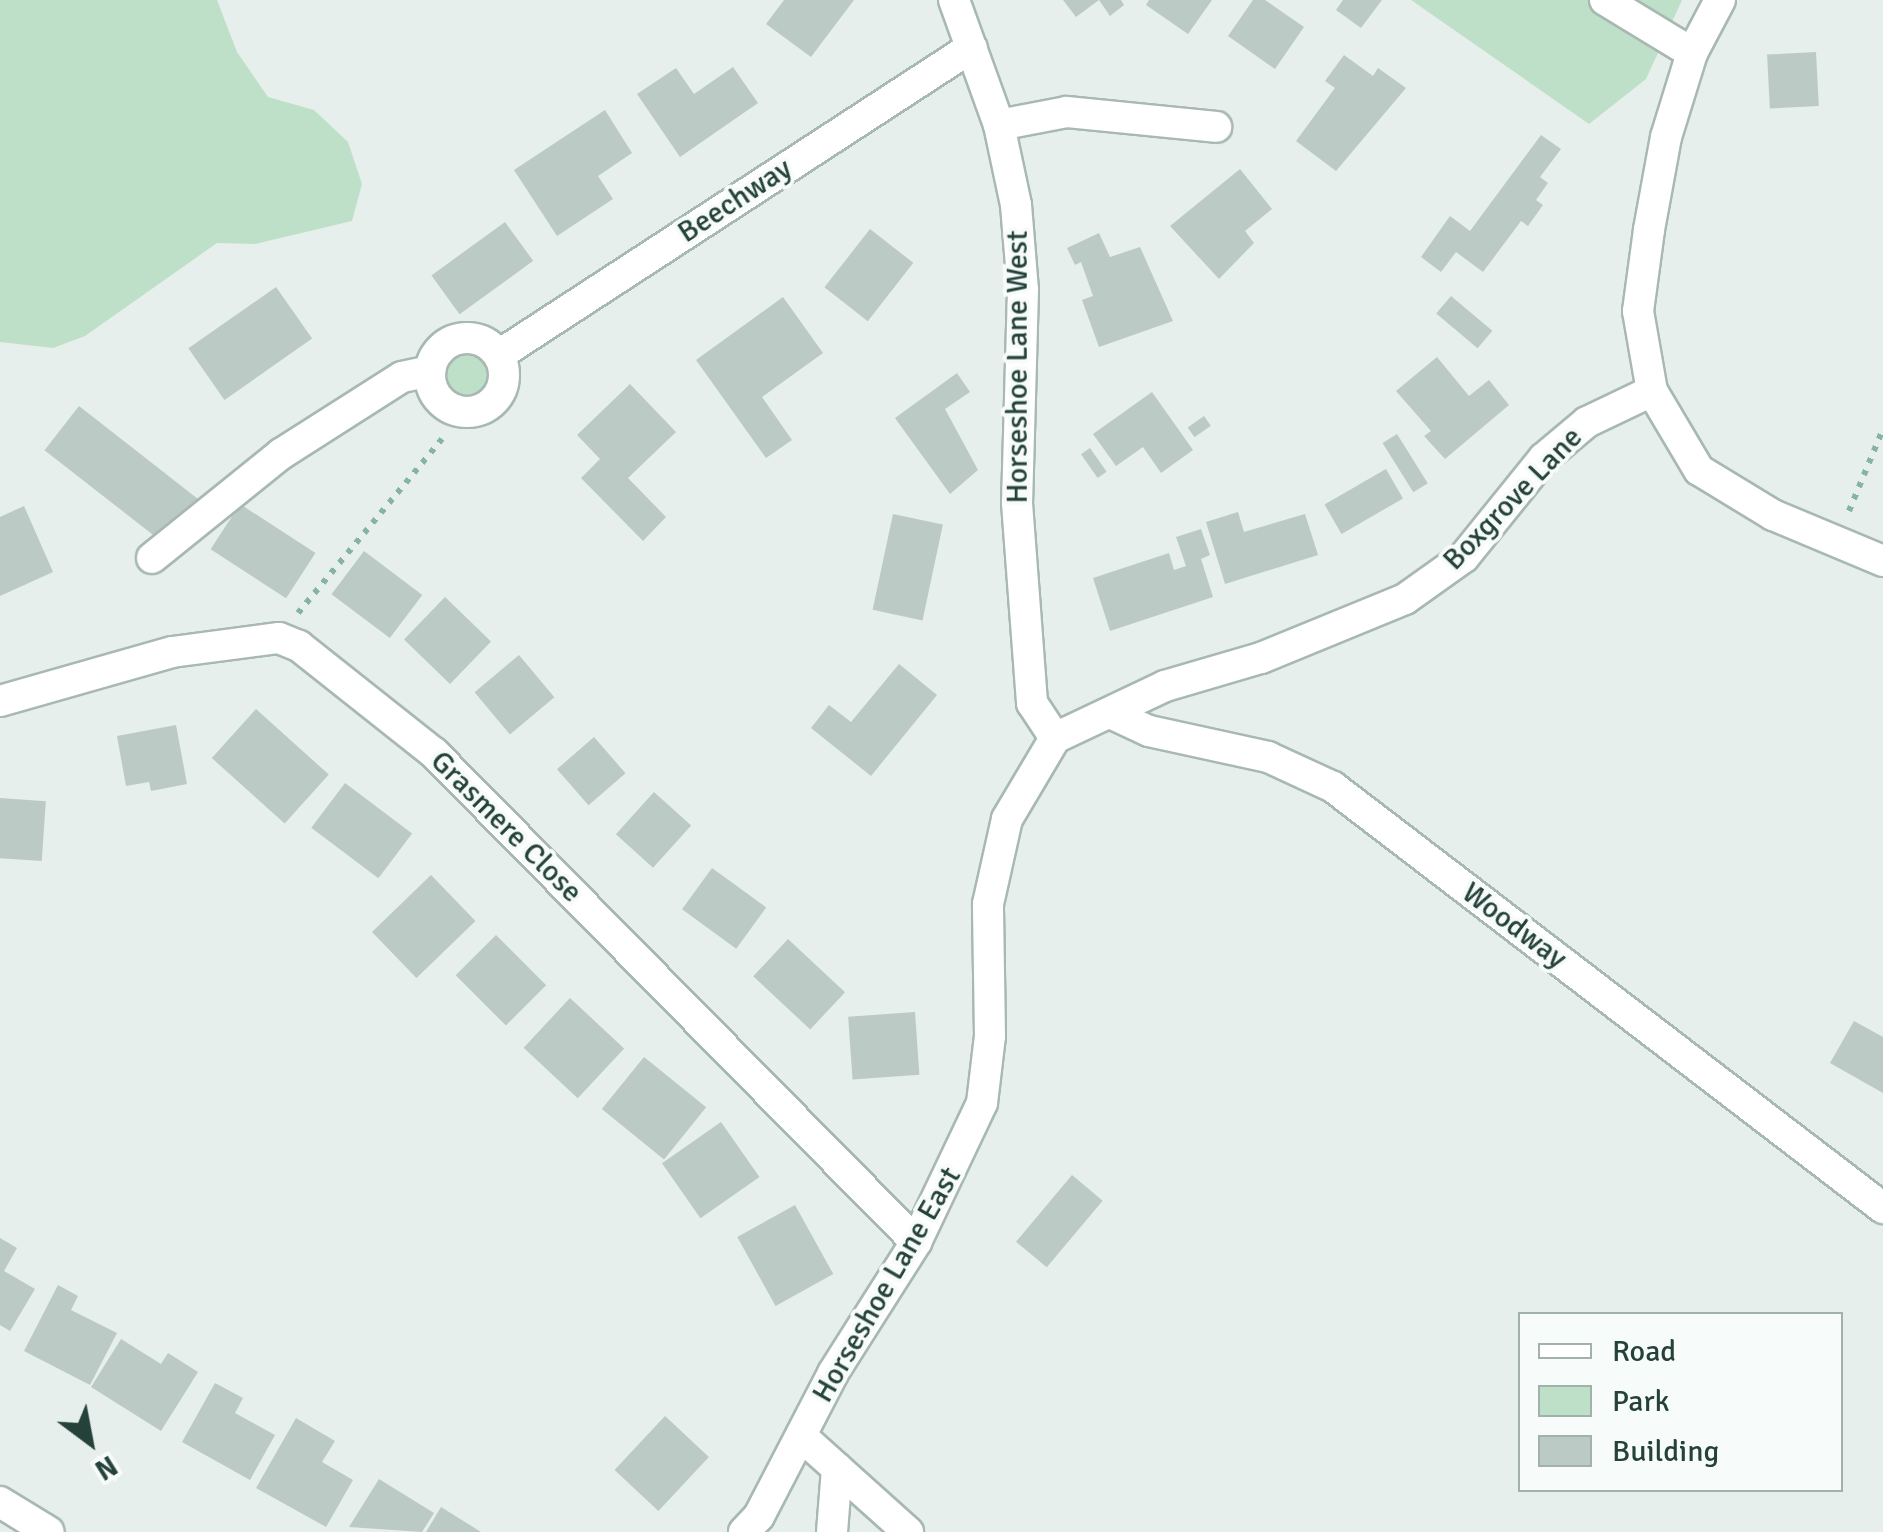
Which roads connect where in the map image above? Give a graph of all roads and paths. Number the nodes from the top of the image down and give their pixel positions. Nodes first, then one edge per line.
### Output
1 (954, 0) edge
2 (1605, 0) edge
3 (1720, 0) edge
4 (972, 47) junction
5 (1692, 53) junction
6 (1000, 125) junction
7 (1216, 126) dead end
8 (499, 355) junction
9 (430, 371) junction
10 (1652, 391) junction
11 (1883, 429) edge
12 (442, 439) dead end
13 (1835, 544) junction
14 (152, 558) dead end
15 (1883, 560) edge
16 (278, 638) junction
17 (0, 701) edge
18 (1110, 712) junction
19 (1054, 738) junction
20 (1883, 1208) edge
21 (916, 1242) junction
22 (801, 1436) junction
23 (837, 1468) junction
24 (0, 1506) edge
25 (49, 1532) edge
26 (744, 1532) edge
27 (832, 1532) edge
28 (908, 1532) edge

1 - 4 street, Horseshoe Lane West
2 - 5 street
3 - 5 street
4 - 6 street, Horseshoe Lane West
4 - 8 street, Beechway
5 - 10 street
6 - 7 street
6 - 19 street, Horseshoe Lane West
8 - 9 street
8 - 9 street
9 - 14 street
10 - 13 street
10 - 18 street, Boxgrove Lane
11 - 13 path
12 - 16 path
13 - 15 street
16 - 17 street
16 - 21 street, Grasmere Close
18 - 19 street, Boxgrove Lane
18 - 20 street, Woodway
19 - 21 street, Horseshoe Lane East
21 - 22 street, Horseshoe Lane East
22 - 23 street
22 - 26 street, Horseshoe Lane East
23 - 27 street
23 - 28 street
24 - 25 street

